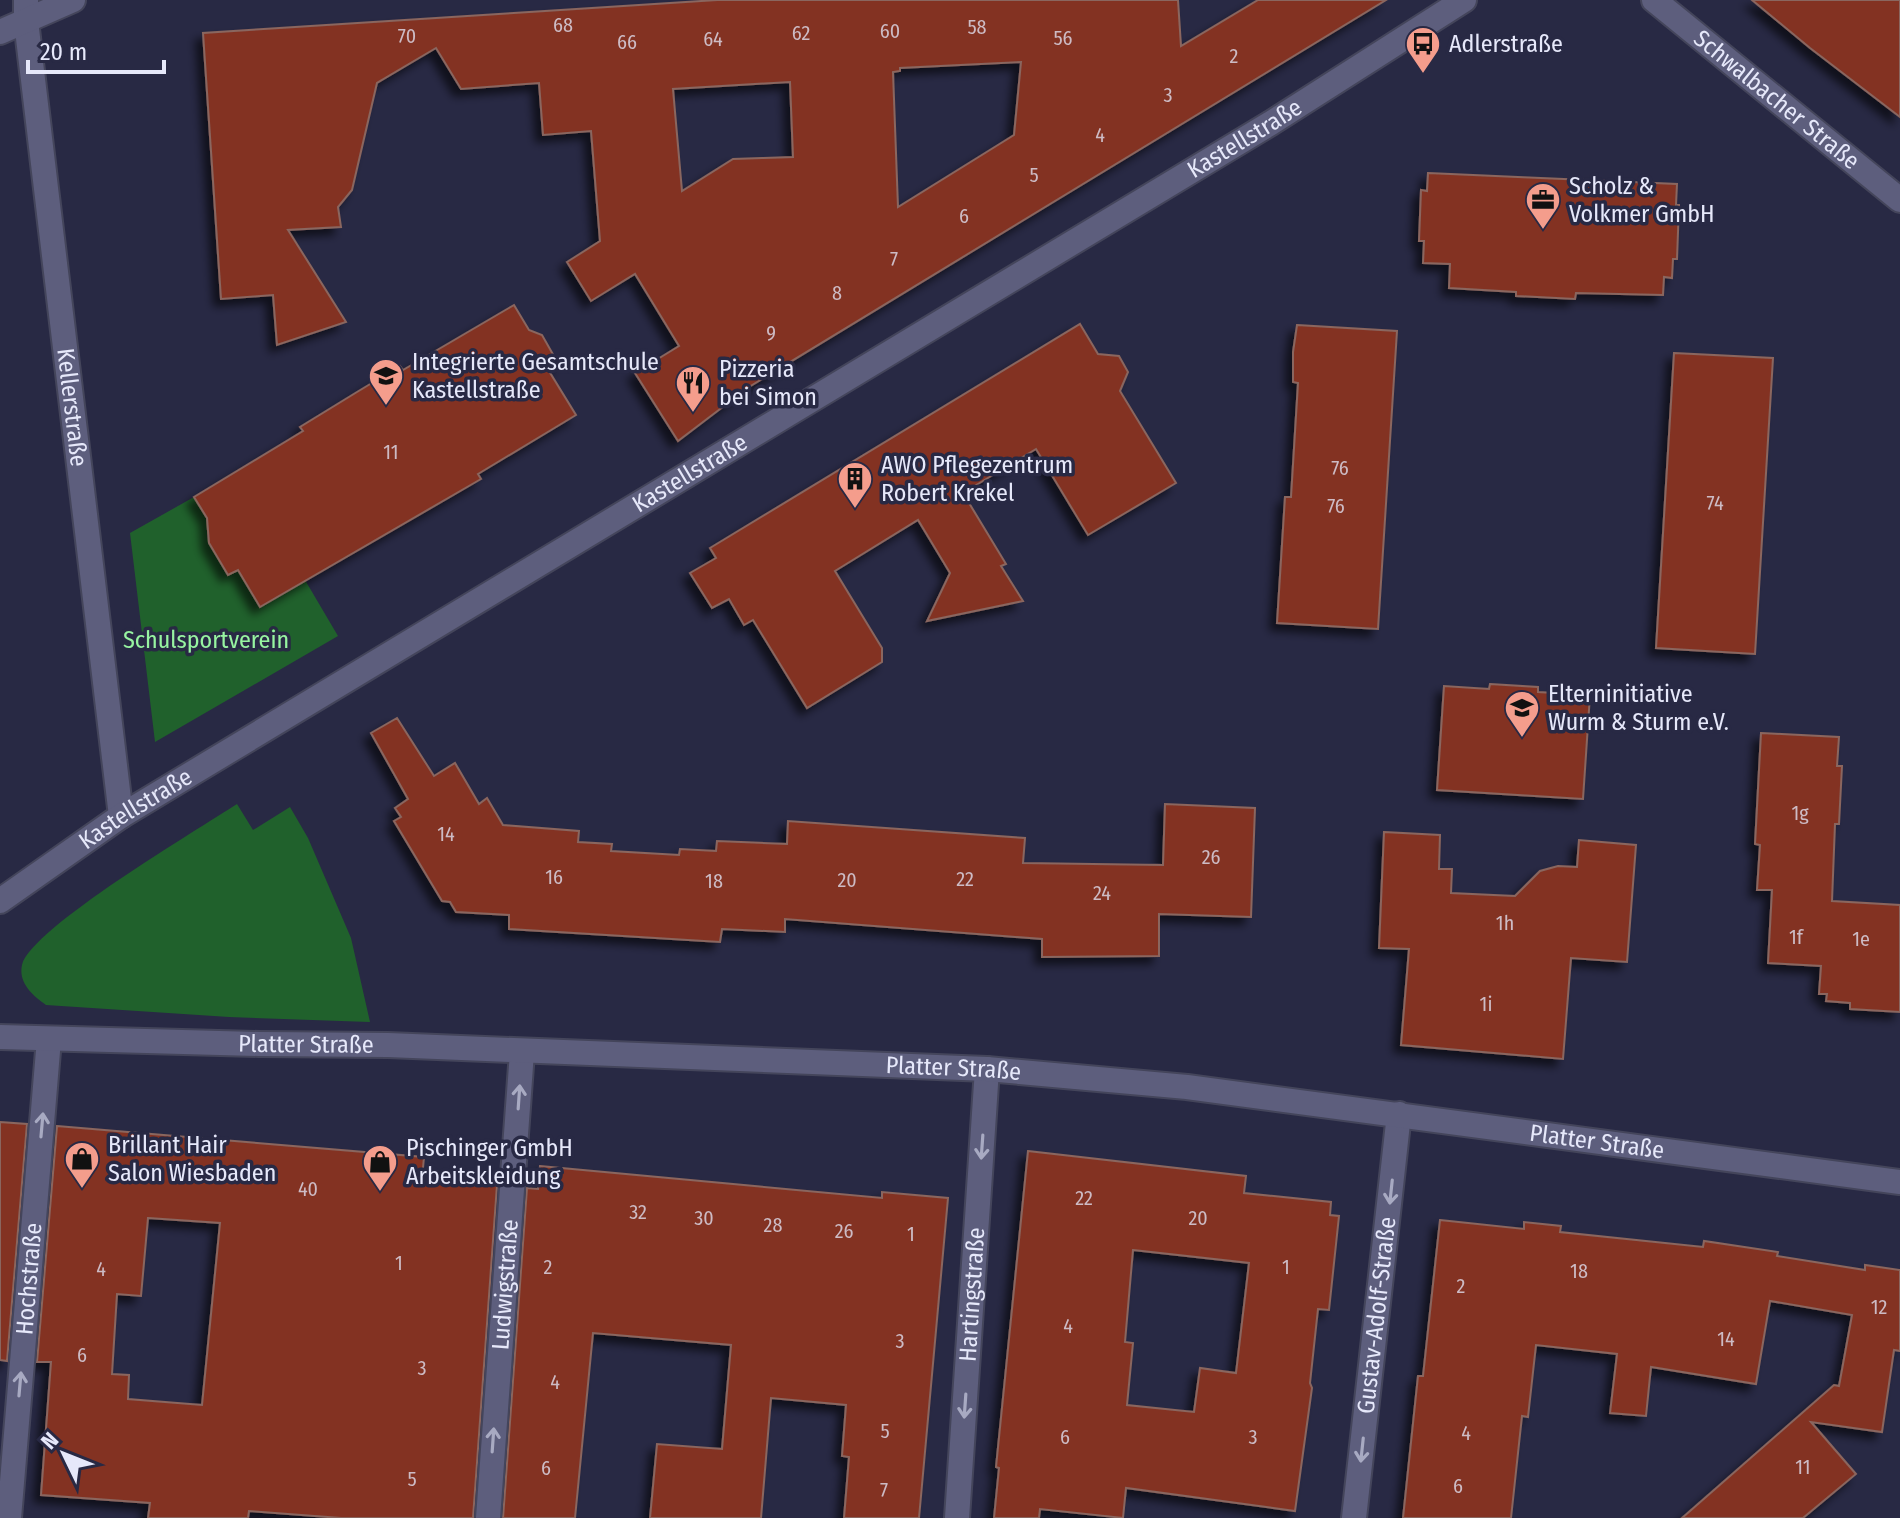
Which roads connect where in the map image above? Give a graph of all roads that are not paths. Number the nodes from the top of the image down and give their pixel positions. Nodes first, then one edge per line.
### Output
1 (73, 0) edge
2 (1464, 0) edge
3 (1654, 0) edge
4 (26, 11) edge
5 (0, 32) edge
6 (1900, 200) edge
7 (121, 816) junction
8 (0, 901) edge
9 (0, 1037) edge
10 (49, 1039) junction
11 (522, 1052) junction
12 (987, 1069) junction
13 (1399, 1114) junction
14 (1900, 1182) edge
15 (9, 1518) edge
16 (488, 1518) edge
17 (957, 1518) edge
18 (1354, 1518) edge

1 - 4 street
2 - 7 street, Kastellstraße
3 - 6 street, Schwalbacher Straße
4 - 5 street
4 - 7 street, Kellerstraße
7 - 8 street, Kastellstraße
9 - 10 street, Platter Straße
10 - 11 street, Platter Straße
15 -> 10 street, Hochstraße
11 - 12 street, Platter Straße
16 -> 11 street, Ludwigstraße
12 - 13 street, Platter Straße
12 -> 17 street, Hartingstraße
13 - 14 street, Platter Straße
13 -> 18 street, Gustav-Adolf-Straße

